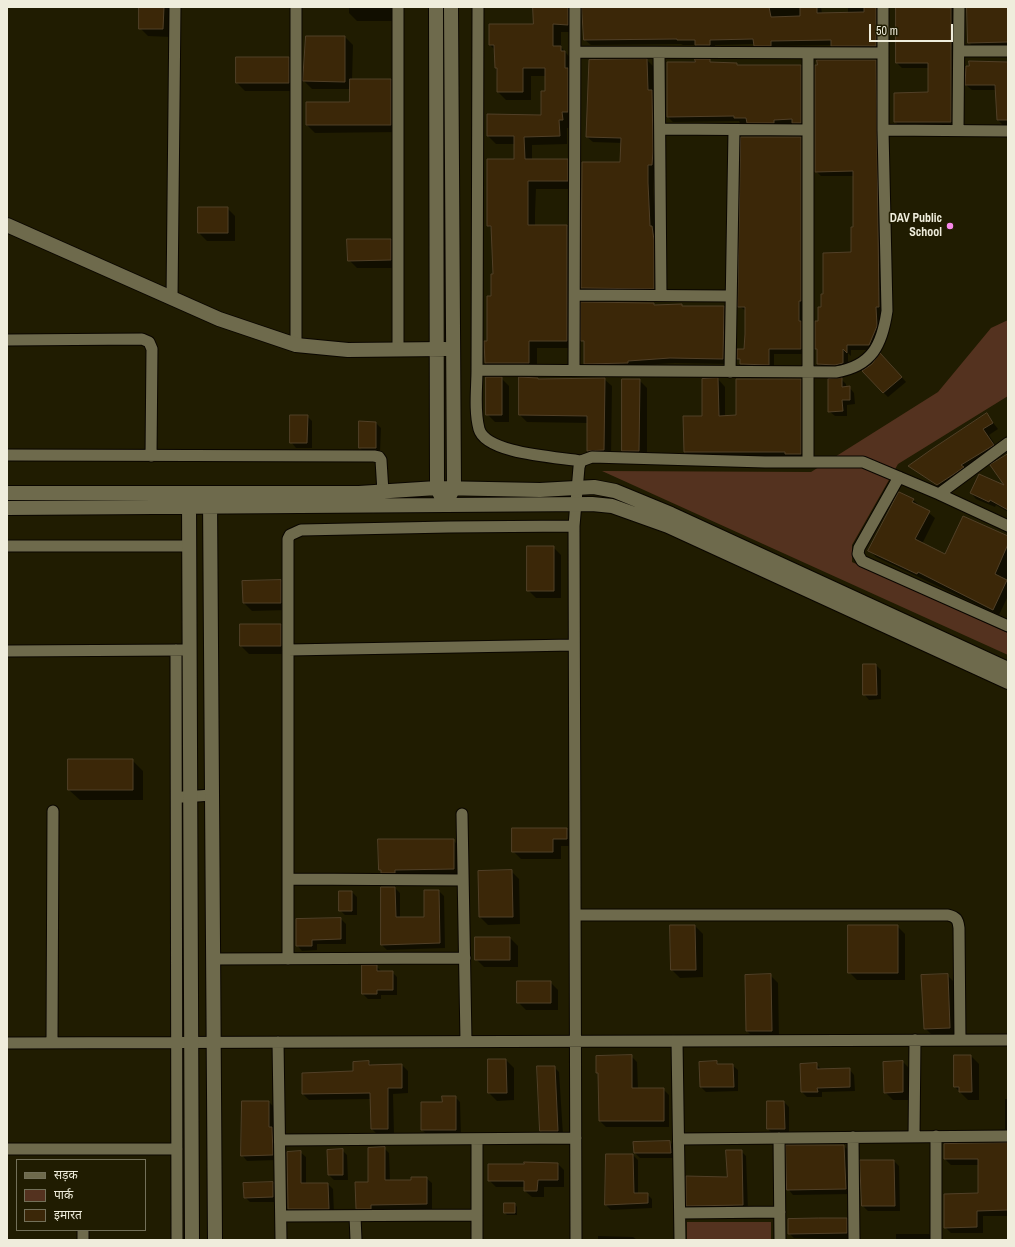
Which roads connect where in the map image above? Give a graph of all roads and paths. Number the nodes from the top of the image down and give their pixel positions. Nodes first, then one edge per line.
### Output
1 (175, 7) edge
2 (296, 7) edge
3 (398, 7) edge
4 (436, 7) edge
5 (451, 7) edge
6 (478, 7) edge
7 (575, 7) edge
8 (883, 7) edge
9 (959, 7) edge
10 (959, 51) junction
11 (1008, 51) edge
12 (575, 52) junction
13 (659, 52) junction
14 (808, 53) junction
15 (883, 53) junction
16 (660, 129) junction
17 (734, 130) junction
18 (808, 130) junction
19 (883, 130) junction
20 (958, 130) junction
21 (1008, 131) edge
22 (7, 225) edge
23 (575, 295) junction
24 (661, 295) junction
25 (731, 296) junction
26 (172, 298) junction
27 (7, 340) edge
28 (296, 345) junction
29 (437, 349) junction
30 (453, 349) junction
31 (398, 350) junction
32 (477, 370) junction
33 (574, 370) junction
34 (730, 372) junction
35 (808, 372) junction
36 (1008, 443) edge
37 (7, 455) edge
38 (151, 456) junction
39 (581, 461) junction
40 (808, 461) junction
41 (895, 475) junction
42 (437, 488) junction
43 (454, 488) junction
44 (577, 488) junction
45 (188, 492) junction
46 (210, 492) junction
47 (383, 492) junction
48 (7, 493) edge
49 (939, 494) junction
50 (444, 504) junction
51 (577, 504) junction
52 (189, 506) junction
53 (210, 506) junction
54 (7, 508) edge
55 (574, 526) junction
56 (1008, 526) edge
57 (7, 546) edge
58 (188, 546) junction
59 (1008, 626) edge
60 (574, 645) junction
61 (183, 650) junction
62 (288, 650) junction
63 (7, 651) edge
64 (1008, 669) edge
65 (1008, 682) edge
66 (212, 795) junction
67 (184, 796) junction
68 (53, 810) dead end
69 (462, 814) dead end
70 (289, 879) junction
71 (463, 880) junction
72 (576, 915) junction
73 (288, 958) junction
74 (465, 958) junction
75 (213, 959) junction
76 (915, 1040) junction
77 (960, 1040) junction
78 (1008, 1040) edge
79 (466, 1041) junction
80 (576, 1041) junction
81 (677, 1041) junction
82 (52, 1042) junction
83 (177, 1042) junction
84 (191, 1042) junction
85 (214, 1042) junction
86 (278, 1042) junction
87 (7, 1043) edge
88 (936, 1136) junction
89 (1008, 1136) edge
90 (853, 1137) junction
91 (914, 1137) junction
92 (576, 1138) junction
93 (779, 1138) junction
94 (477, 1139) junction
95 (679, 1139) junction
96 (280, 1140) junction
97 (7, 1149) edge
98 (177, 1149) junction
99 (82, 1154) edge
100 (780, 1212) junction
101 (680, 1213) junction
102 (477, 1215) junction
103 (280, 1216) junction
104 (355, 1216) junction
105 (177, 1240) edge
106 (192, 1240) edge
107 (215, 1240) edge
108 (281, 1240) edge
109 (356, 1240) edge
110 (477, 1240) edge
111 (576, 1240) edge
112 (680, 1240) edge
113 (780, 1240) edge
114 (854, 1240) edge
115 (936, 1240) edge

1 - 26 street
2 - 28 street
3 - 31 street
4 - 29 street
5 - 30 street
6 - 32 street
7 - 12 street
8 - 15 street
9 - 10 street
10 - 11 street
10 - 20 street
12 - 13 street
12 - 23 street
13 - 14 street
13 - 16 street
14 - 15 street
14 - 18 street
15 - 19 street
16 - 17 street
16 - 24 street
17 - 18 street
17 - 25 street
18 - 35 street
19 - 20 street
19 - 35 street
20 - 21 street
22 - 26 street
23 - 24 street
23 - 33 street
24 - 25 street
25 - 34 street
26 - 28 street
27 - 38 street
28 - 31 street
29 - 30 street
29 - 31 street
29 - 42 street
30 - 43 street
32 - 33 street
32 - 39 street
33 - 34 street
34 - 35 street
35 - 40 street
36 - 49 street
37 - 38 street
38 - 47 street
39 - 40 street
39 - 44 street
40 - 41 street
41 - 49 street
41 - 59 street
42 - 43 street
42 - 47 street
42 - 50 street
43 - 44 street
43 - 50 street
44 - 51 street
44 - 64 street
45 - 46 street
45 - 48 street
45 - 52 street
46 - 47 street
46 - 53 street
49 - 56 street
50 - 51 street
50 - 53 street
51 - 55 street
51 - 65 street
52 - 53 street
52 - 54 street
52 - 58 street
53 - 66 street
55 - 60 street
55 - 62 street
57 - 58 street
58 - 61 street
60 - 62 street
60 - 72 street
61 - 63 street
61 - 67 street
62 - 70 street
66 - 67 street
66 - 75 street
67 - 83 street
67 - 84 street
68 - 82 street
69 - 71 street
70 - 71 street
70 - 73 street
71 - 74 street
72 - 77 street
72 - 80 street
73 - 74 street
73 - 75 street
74 - 79 street
75 - 85 street
76 - 77 street
76 - 81 street
76 - 91 street
77 - 78 street
79 - 80 street
79 - 86 street
80 - 81 street
80 - 92 street
81 - 95 street
82 - 83 street
82 - 87 street
83 - 84 street
83 - 98 street
84 - 85 street
84 - 106 street
85 - 86 street
85 - 107 street
86 - 96 street
88 - 89 street
88 - 91 street
88 - 115 street
90 - 91 street
90 - 93 street
90 - 114 street
92 - 94 street
92 - 111 street
93 - 95 street
93 - 100 street
94 - 96 street
94 - 102 street
95 - 101 street
96 - 103 street
97 - 99 street
98 - 99 street
98 - 105 street
100 - 101 street
100 - 113 street
101 - 112 street
102 - 104 street
102 - 110 street
103 - 104 street
103 - 108 street
104 - 109 street

